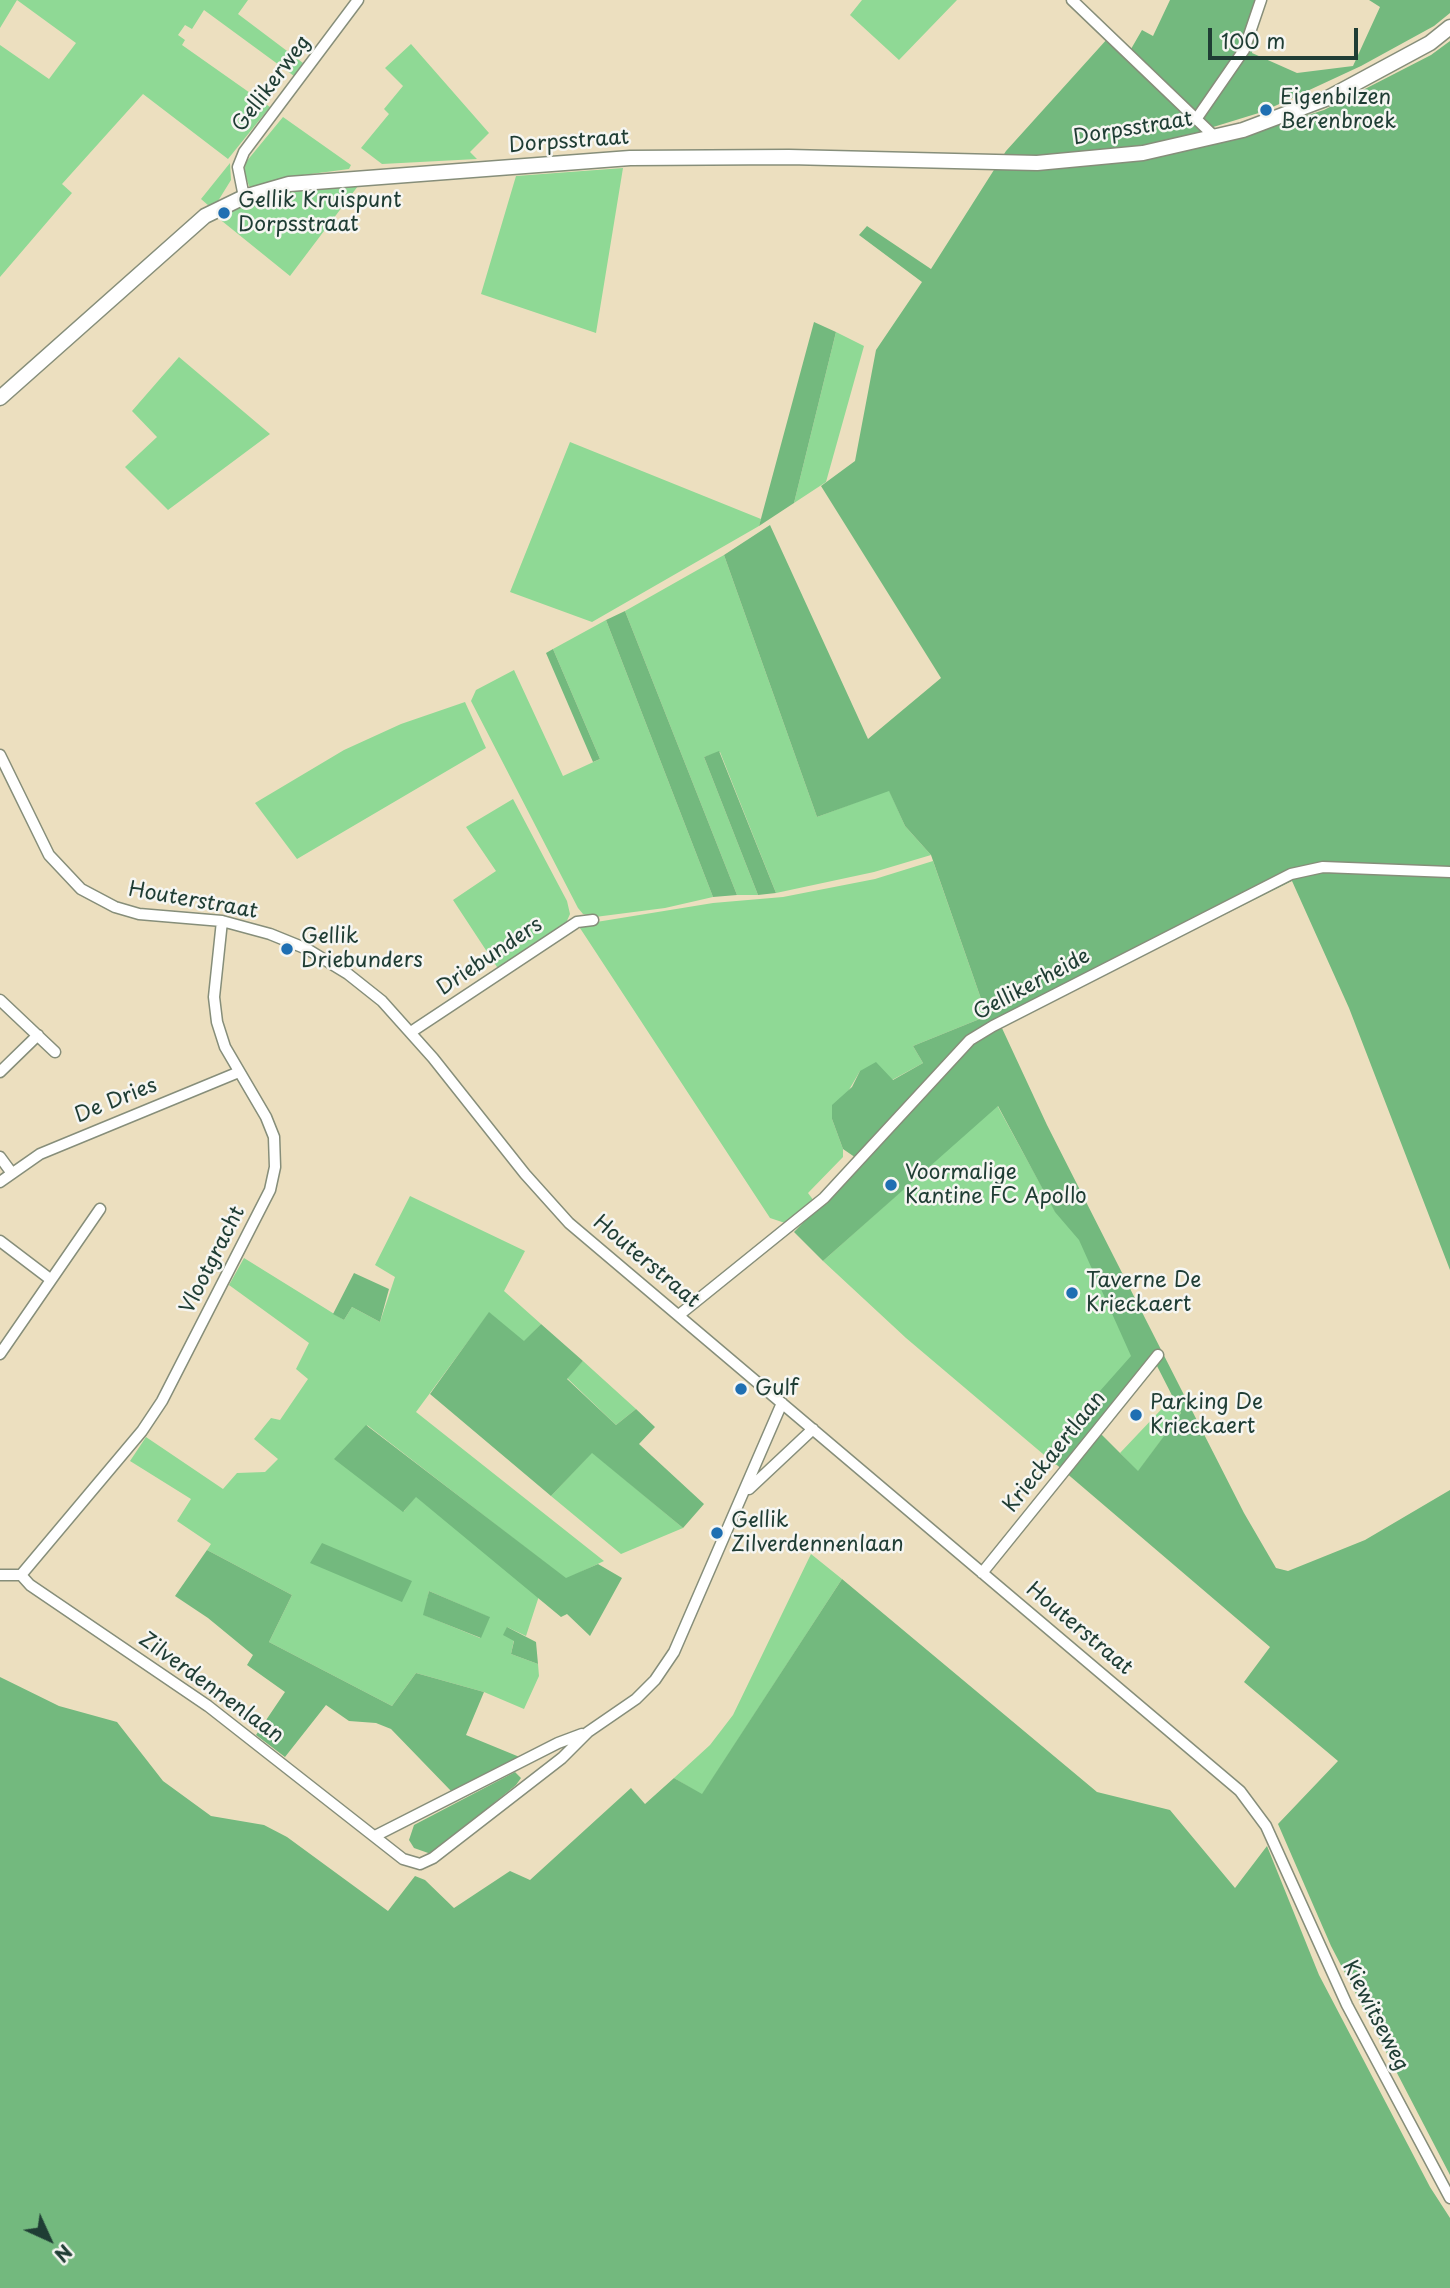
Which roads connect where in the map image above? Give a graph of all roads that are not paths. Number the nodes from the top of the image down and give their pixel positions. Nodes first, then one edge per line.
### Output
1 (358, 0) edge
2 (1261, 0) edge
3 (1073, 1) edge
4 (1450, 27) edge
5 (1197, 118) junction
6 (1215, 138) junction
7 (244, 197) junction
8 (0, 398) edge
9 (0, 755) edge
10 (1450, 872) edge
11 (593, 920) dead end
12 (222, 921) junction
13 (0, 1000) edge
14 (411, 1032) junction
15 (38, 1035) junction
16 (55, 1052) dead end
17 (0, 1072) edge
18 (239, 1072) junction
19 (0, 1157) edge
20 (11, 1172) junction
21 (0, 1182) edge
22 (100, 1209) dead end
23 (0, 1241) edge
24 (50, 1279) junction
25 (679, 1315) junction
26 (0, 1354) edge
27 (1158, 1355) dead end
28 (782, 1404) junction
29 (813, 1429) junction
30 (745, 1493) junction
31 (982, 1573) junction
32 (0, 1575) edge
33 (21, 1575) junction
34 (588, 1732) junction
35 (376, 1836) junction
36 (1276, 1846) joint
37 (1450, 2198) edge

1 - 7 street, Gellikerweg
2 - 5 street
3 - 5 street
4 - 6 street, Dorpsstraat
5 - 6 street
6 - 7 street, Dorpsstraat
7 - 8 street, Dorpsstraat
9 - 12 street, Houterstraat
10 - 25 street, Gellikerheide
11 - 14 street, Driebunders
12 - 14 street, Houterstraat
12 - 18 street, Vlootgracht
13 - 15 street
14 - 25 street, Houterstraat
15 - 16 street
15 - 17 street
18 - 20 street, De Dries
18 - 33 street, Vlootgracht
19 - 20 street
20 - 21 street, De Dries
22 - 24 street
23 - 24 street
24 - 26 street
25 - 28 street, Houterstraat
27 - 31 street, Krieckaertlaan
28 - 29 street, Houterstraat
28 - 30 street, Zilverdennenlaan
29 - 30 street, Zilverdennenlaan
29 - 31 street, Houterstraat
30 - 34 street, Zilverdennenlaan
31 - 36 street, Houterstraat
32 - 33 street
33 - 35 street, Zilverdennenlaan
34 - 35 street, Zilverdennenlaan
34 - 35 street, Zilverdennenlaan
36 - 37 street, Kiewitseweg

